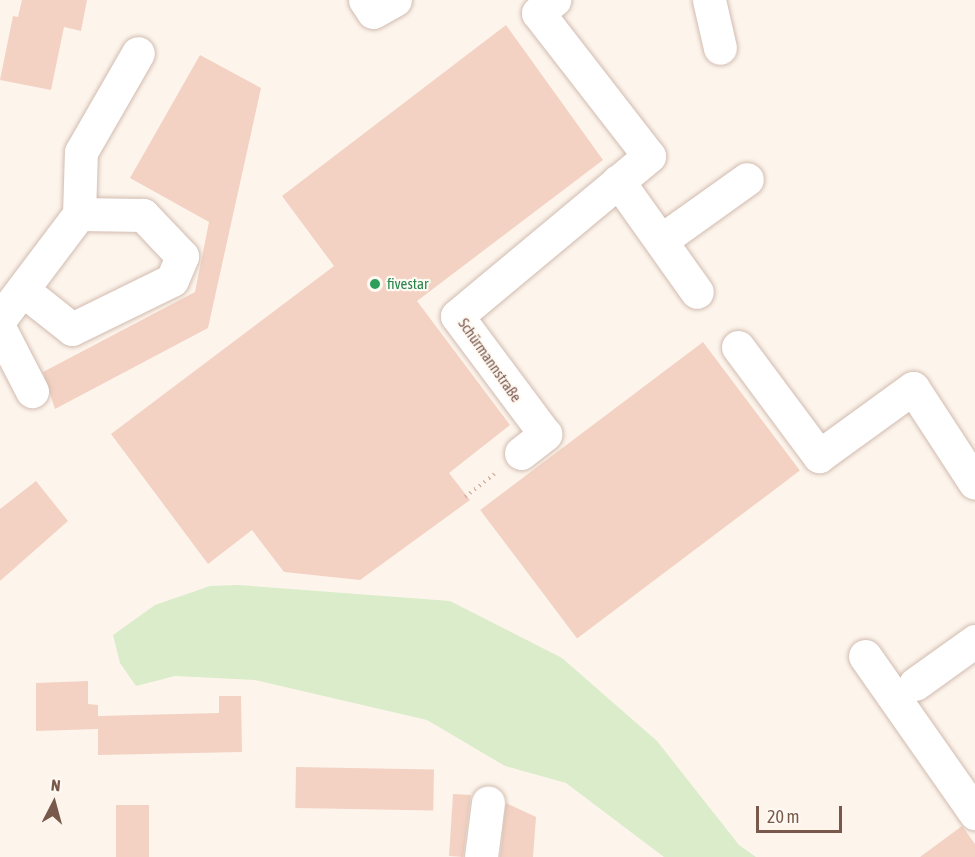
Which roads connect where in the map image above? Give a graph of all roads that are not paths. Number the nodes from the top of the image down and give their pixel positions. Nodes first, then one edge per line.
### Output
1 (365, 0) edge
2 (395, 0) edge
3 (709, 0) edge
4 (546, 6) edge
5 (720, 48) dead end
6 (138, 53) dead end
7 (747, 179) dead end
8 (618, 181) junction
9 (79, 214) junction
10 (663, 239) junction
11 (24, 291) junction
12 (697, 292) dead end
13 (0, 319) edge
14 (0, 329) edge
15 (738, 347) dead end
16 (32, 391) dead end
17 (521, 453) road end
18 (975, 483) edge
19 (975, 641) edge
20 (865, 656) dead end
21 (915, 684) dead end
22 (488, 802) dead end
23 (975, 813) edge
24 (481, 857) edge

1 - 2 lane
3 - 5 lane
4 - 8 lane
6 - 9 lane
7 - 10 lane
8 - 10 lane
8 - 17 lane, Schürmannstraße
9 - 11 lane
9 - 11 lane
10 - 12 lane
11 - 13 lane
14 - 16 lane
15 - 18 lane
19 - 21 lane
20 - 23 lane
22 - 24 lane

